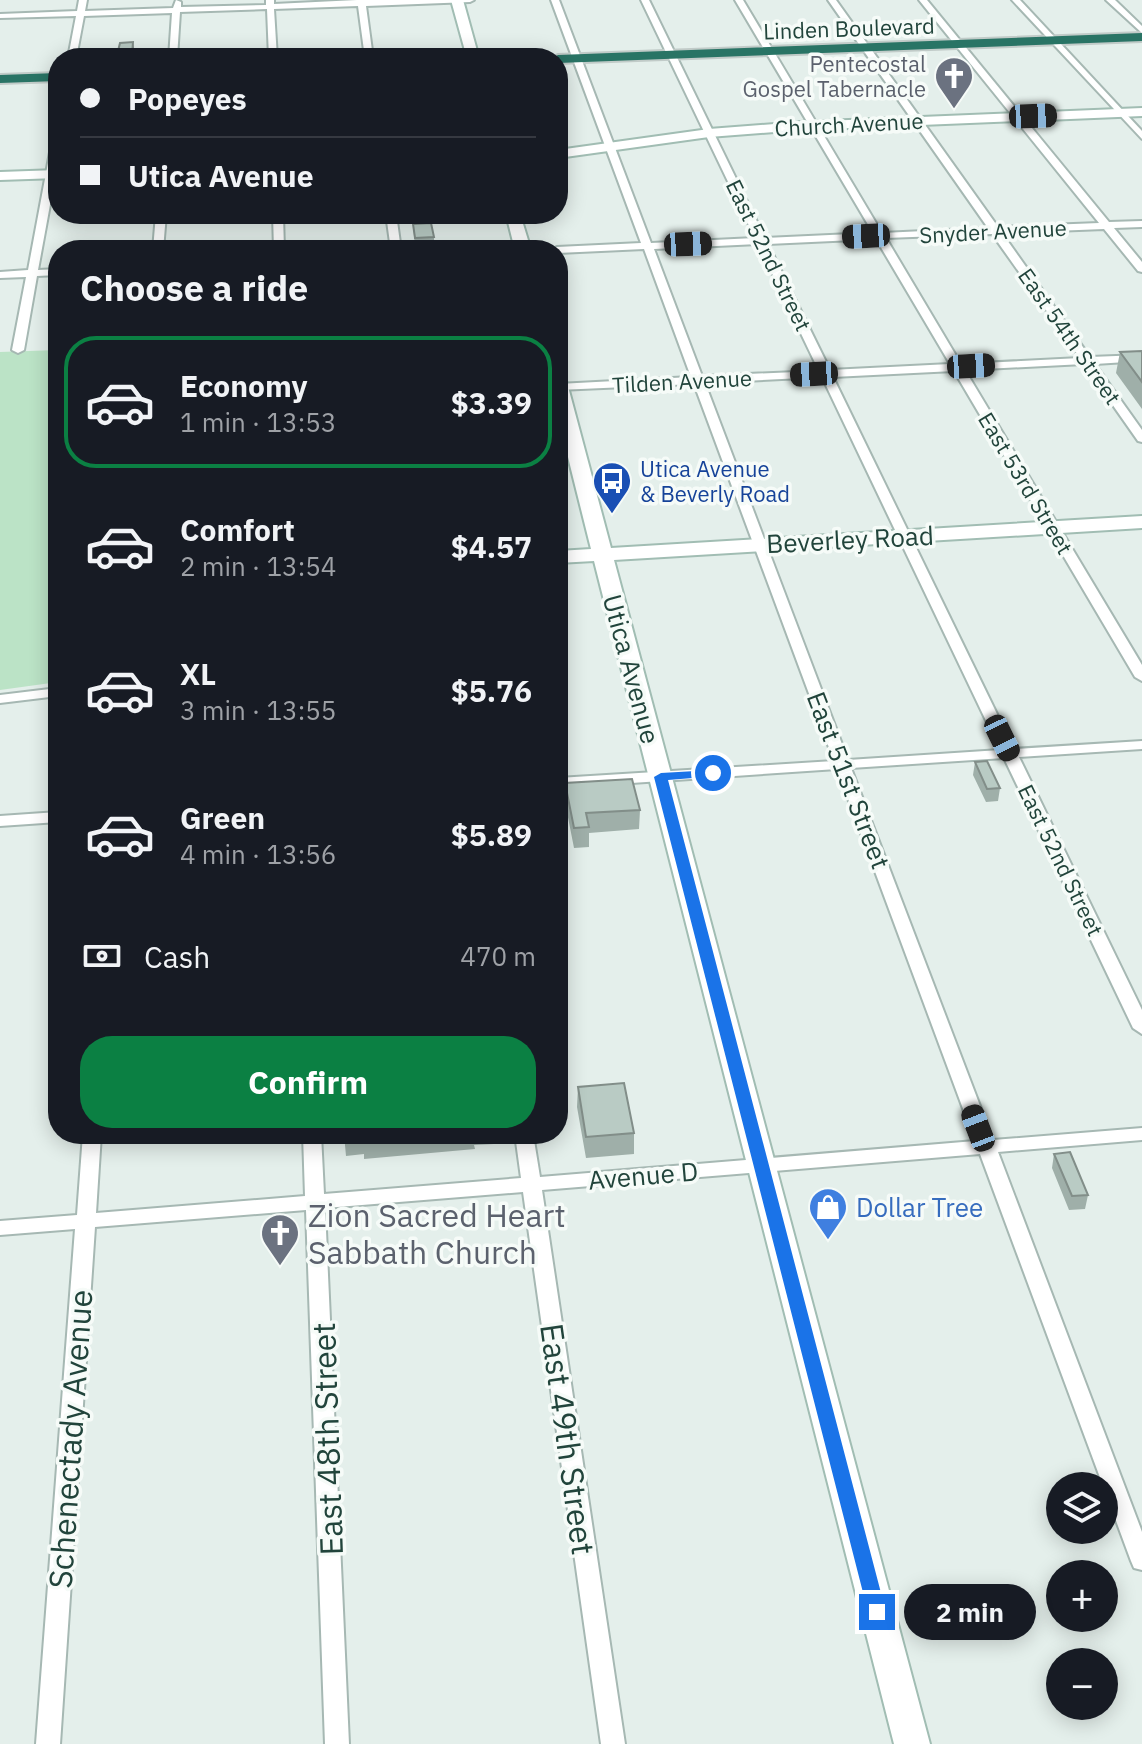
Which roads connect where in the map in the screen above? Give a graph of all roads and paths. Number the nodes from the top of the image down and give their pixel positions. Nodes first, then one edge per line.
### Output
1 (83, 0) edge
2 (177, 0) edge
3 (457, 0) edge
4 (470, 0) edge
5 (555, 0) edge
6 (645, 0) edge
7 (739, 0) edge
8 (832, 0) edge
9 (923, 0) edge
10 (1016, 0) edge
11 (1110, 0) edge
12 (361, 2) edge
13 (271, 3) edge
14 (176, 10) junction
15 (81, 14) junction
16 (0, 16) edge
17 (1142, 31) edge
18 (1142, 37) edge
19 (1054, 40) junction
20 (958, 44) junction
21 (866, 47) junction
22 (74, 48) edge
23 (174, 48) edge
24 (273, 48) edge
25 (368, 48) edge
26 (470, 48) edge
27 (769, 51) junction
28 (672, 54) junction
29 (568, 58) edge
30 (577, 58) junction
31 (48, 77) edge
32 (0, 79) edge
33 (1142, 112) edge
34 (1121, 113) junction
35 (1018, 117) junction
36 (918, 120) junction
37 (813, 125) junction
38 (709, 133) junction
39 (1142, 136) edge
40 (610, 147) junction
41 (568, 153) edge
42 (48, 174) edge
43 (0, 176) edge
44 (48, 201) edge
45 (1142, 224) edge
46 (1107, 226) junction
47 (996, 230) junction
48 (879, 236) junction
49 (762, 241) junction
50 (647, 246) junction
51 (568, 250) edge
52 (1142, 269) edge
53 (48, 272) edge
54 (32, 273) junction
55 (0, 275) edge
56 (18, 350) dead end
57 (1142, 358) edge
58 (1087, 360) junction
59 (957, 367) junction
60 (826, 373) junction
61 (698, 380) junction
62 (568, 385) edge
63 (568, 423) edge
64 (1142, 438) edge
65 (1142, 522) edge
66 (1053, 527) junction
67 (904, 536) junction
68 (759, 544) junction
69 (602, 554) junction
70 (568, 556) edge
71 (1142, 677) edge
72 (48, 693) edge
73 (0, 699) edge
74 (1142, 745) edge
75 (1010, 753) junction
76 (843, 765) junction
77 (661, 777) junction
78 (568, 782) edge
79 (48, 818) edge
80 (0, 821) edge
81 (1142, 1028) edge
82 (1142, 1134) edge
83 (91, 1144) edge
84 (312, 1144) edge
85 (525, 1144) edge
86 (986, 1147) junction
87 (760, 1166) junction
88 (531, 1185) junction
89 (315, 1202) junction
90 (86, 1221) junction
91 (0, 1228) edge
92 (1142, 1561) edge
93 (48, 1744) edge
94 (337, 1744) edge
95 (613, 1744) edge
96 (912, 1744) edge

1 - 15 street
2 - 14 street
3 - 4 street
3 - 12 street
3 - 26 main road
5 - 30 street, East 51st Street
6 - 28 street, East 52nd Street
7 - 27 street, East 53rd Street
8 - 21 street, East 54th Street
9 - 20 street
10 - 19 street
11 - 17 street
12 - 13 street
12 - 25 street
13 - 14 street
13 - 24 street
14 - 15 street
14 - 23 street
15 - 16 street
15 - 22 street
18 - 19 highway, Linden Boulevard
19 - 20 highway, Linden Boulevard
19 - 34 street
20 - 21 highway, Linden Boulevard
20 - 35 street
21 - 27 highway, Linden Boulevard
21 - 36 street, East 54th Street
27 - 28 highway, Linden Boulevard
27 - 37 street, East 53rd Street
28 - 30 highway, Linden Boulevard
28 - 38 street, East 52nd Street
29 - 30 highway, Linden Boulevard
30 - 40 street, East 51st Street
31 - 32 highway
33 - 34 main road, Church Avenue
34 - 35 main road, Church Avenue
34 - 39 street
35 - 36 main road, Church Avenue
35 - 46 street
36 - 37 main road, Church Avenue
36 - 47 street, East 54th Street
37 - 38 main road, Church Avenue
37 - 48 street, East 53rd Street
38 - 40 main road, Church Avenue
38 - 49 street, East 52nd Street
40 - 41 main road, Church Avenue
40 - 50 street, East 51st Street
42 - 43 main road
44 - 54 street
45 - 46 street, Snyder Avenue
46 - 47 street, Snyder Avenue
46 - 52 street
47 - 48 street, Snyder Avenue
47 - 58 street, East 54th Street
48 - 49 street, Snyder Avenue
48 - 59 street, East 53rd Street
49 - 50 street, Snyder Avenue
49 - 60 street, East 52nd Street
50 - 51 street, Snyder Avenue
50 - 61 street, East 51st Street
53 - 54 street
54 - 55 street
54 - 56 street
57 - 58 street, Tilden Avenue
58 - 59 street, Tilden Avenue
58 - 64 street, East 54th Street
59 - 60 street, Tilden Avenue
59 - 66 street, East 53rd Street
60 - 61 street, Tilden Avenue
60 - 67 street, East 52nd Street
61 - 62 street, Tilden Avenue
61 - 68 street, East 51st Street
63 - 69 main road, Utica Avenue
65 - 66 main road, Beverley Road
66 - 67 main road, Beverley Road
66 - 71 street, East 53rd Street
67 - 68 main road, Beverley Road
67 - 75 street, East 52nd Street
68 - 69 main road, Beverley Road
68 - 76 street, East 51st Street
69 - 70 main road, Beverley Road
69 - 77 main road, Utica Avenue
72 - 73 street
74 - 75 street
75 - 76 street
75 - 81 street, East 52nd Street
76 - 77 street
76 - 86 street, East 51st Street
77 - 78 street
77 - 87 main road, Utica Avenue
79 - 80 street
82 - 86 street, Avenue D
83 - 90 street, Schenectady Avenue
84 - 89 street, East 48th Street
85 - 88 street, East 49th Street
86 - 87 street, Avenue D
86 - 92 street, East 51st Street
87 - 88 street, Avenue D
87 - 96 main road, Utica Avenue
88 - 89 street, Avenue D
88 - 95 street, East 49th Street
89 - 90 street, Avenue D
89 - 94 street, East 48th Street
90 - 91 street, Avenue D
90 - 93 street, Schenectady Avenue

